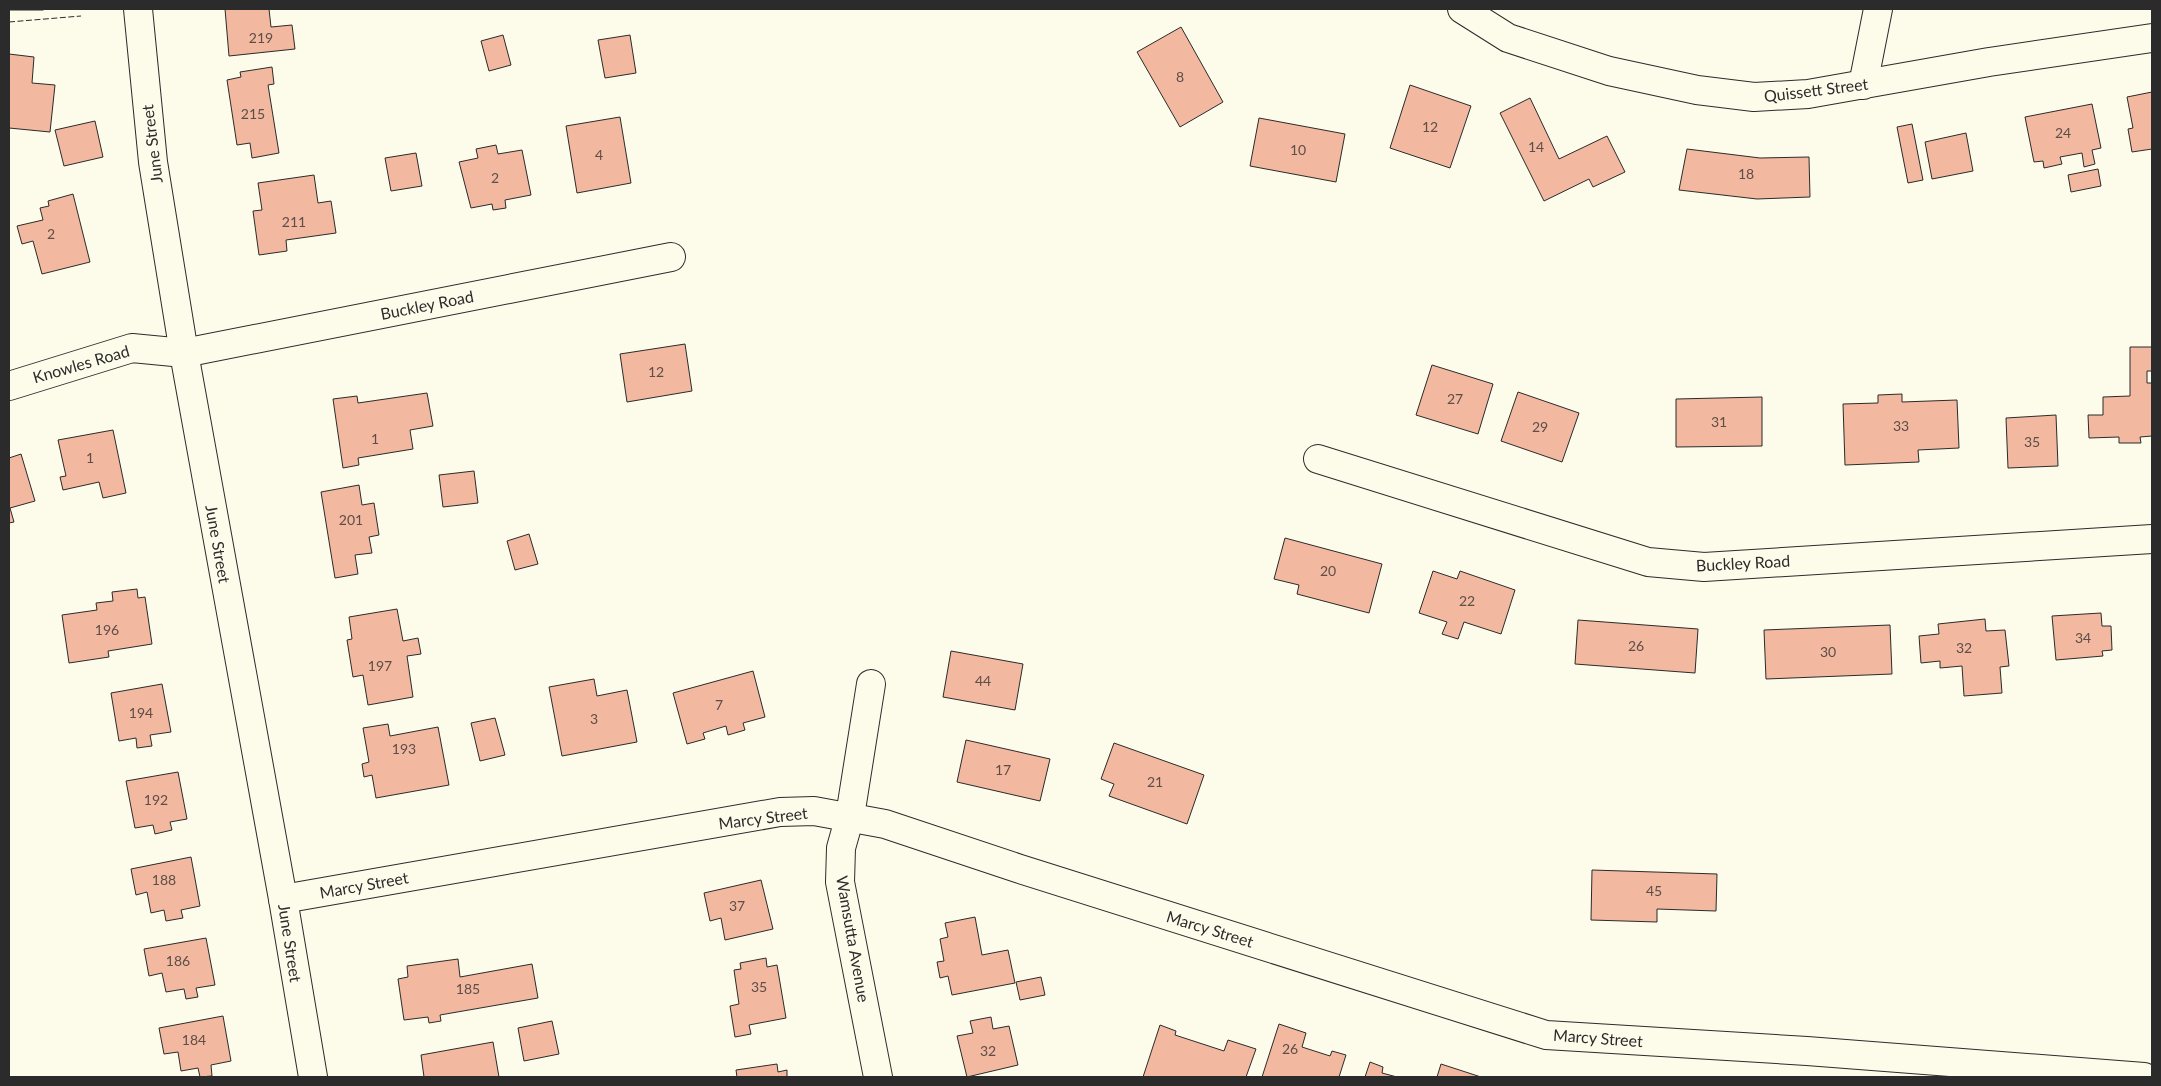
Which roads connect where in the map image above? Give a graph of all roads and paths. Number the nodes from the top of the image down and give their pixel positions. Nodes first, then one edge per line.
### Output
1 (138, 9) edge
2 (1462, 9) edge
3 (1878, 9) edge
4 (2152, 38) edge
5 (1863, 85) junction
6 (671, 257) dead end
7 (184, 353) junction
8 (9, 386) edge
9 (1318, 459) dead end
10 (2152, 539) edge
11 (871, 684) dead end
12 (850, 816) junction
13 (283, 899) junction
14 (312, 1077) edge
15 (878, 1077) edge
16 (2144, 1077) edge

1 - 7 street, June Street
2 - 5 street, Quissett Street
3 - 5 street
4 - 5 street, Quissett Street
6 - 7 street, Buckley Road
7 - 8 street, Knowles Road
7 - 13 street, June Street
9 - 10 street, Buckley Road
11 - 12 street, Wamsutta Avenue
12 - 13 street, Marcy Street
12 - 15 street, Wamsutta Avenue
12 - 16 street, Marcy Street
13 - 14 street, June Street

